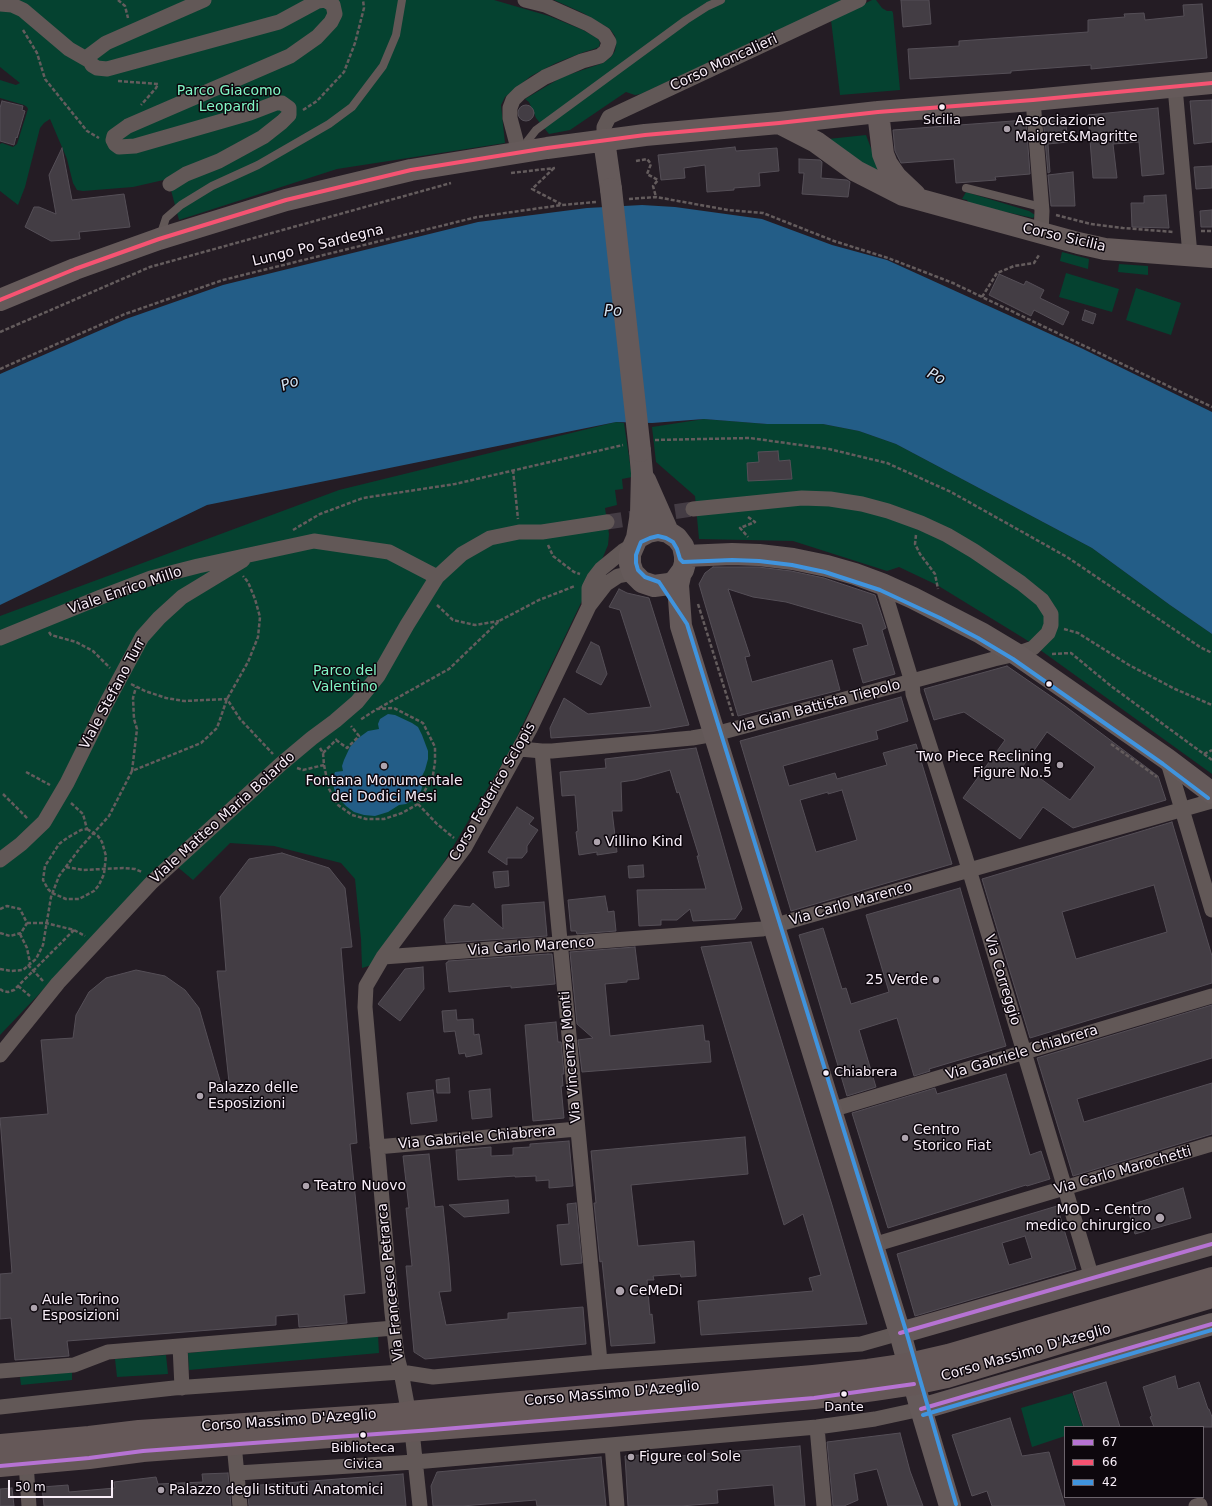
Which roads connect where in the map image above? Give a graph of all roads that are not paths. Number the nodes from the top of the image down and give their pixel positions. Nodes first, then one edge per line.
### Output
1 (204, 0) edge
2 (402, 0) edge
3 (525, 0) edge
4 (721, 0) edge
5 (860, 0) edge
6 (0, 4) edge
7 (90, 60) junction
8 (1212, 83) edge
9 (1175, 87) junction
10 (1033, 100) junction
11 (878, 112) junction
12 (779, 123) junction
13 (604, 140) junction
14 (519, 152) junction
15 (170, 184) dead end
16 (966, 188) dead end
17 (920, 200) junction
18 (1042, 209) junction
19 (159, 239) junction
20 (1040, 244) junction
21 (1190, 255) junction
22 (1212, 257) edge
23 (0, 300) edge
24 (642, 473) junction
25 (693, 509) tunnel mouth
26 (607, 522) tunnel mouth
27 (668, 532) junction
28 (635, 541) junction
29 (253, 554) junction
30 (683, 566) junction
31 (633, 573) junction
32 (437, 577) junction
33 (882, 584) junction
34 (654, 586) junction
35 (589, 606) junction
36 (681, 626) junction
37 (0, 638) edge
38 (1016, 654) junction
39 (912, 682) junction
40 (715, 734) junction
41 (520, 749) junction
42 (542, 752) junction
43 (1167, 759) junction
44 (1212, 793) edge
45 (1212, 801) edge
46 (1181, 810) junction
47 (0, 860) edge
48 (969, 870) junction
49 (1212, 910) edge
50 (774, 926) junction
51 (560, 944) junction
52 (383, 958) junction
53 (366, 986) joint
54 (1212, 996) edge
55 (1024, 1053) junction
56 (0, 1055) edge
57 (831, 1110) junction
58 (578, 1129) junction
59 (1212, 1144) edge
60 (377, 1147) junction
61 (1065, 1188) junction
62 (1212, 1244) edge
63 (873, 1245) junction
64 (1092, 1278) junction
65 (1212, 1278) edge
66 (1212, 1297) edge
67 (1212, 1324) edge
68 (394, 1328) junction
69 (900, 1333) junction
70 (180, 1346) junction
71 (600, 1362) junction
72 (0, 1371) edge
73 (401, 1372) junction
74 (912, 1374) junction
75 (182, 1388) junction
76 (0, 1407) edge
77 (921, 1409) junction
78 (410, 1421) junction
79 (817, 1427) junction
80 (234, 1444) junction
81 (0, 1445) edge
82 (612, 1445) junction
83 (415, 1462) junction
84 (26, 1463) junction
85 (0, 1466) edge
86 (237, 1474) junction
87 (29, 1506) edge
88 (240, 1506) edge
89 (420, 1506) edge
90 (617, 1506) edge
91 (824, 1506) edge
92 (950, 1506) edge

1 - 7 street
2 - 19 lane
3 - 14 street
4 - 14 lane
5 - 13 street, Corso Moncalieri
6 - 7 street
7 - 15 street
8 - 9 street
9 - 10 street
9 - 21 street
10 - 11 street
10 - 18 street
11 - 12 street
11 - 17 street, Corso Sicilia
12 - 13 street
12 - 17 street, Corso Sicilia
13 - 14 street
13 - 24 street, bridge
14 - 19 street
16 - 18 lane
17 - 20 street, Corso Sicilia
18 - 20 street
19 - 23 street
20 - 21 street, Corso Sicilia
21 - 22 street, Corso Sicilia
24 - 27 street
24 - 28 street
25 - 38 street, Via Gian Battista Tiepolo
26 - 32 street, Viale Matteo Maria Boiardo
27 - 28 street
27 - 30 street
28 - 31 street
28 - 35 street, Corso Federico Sclopis
29 - 32 street, Viale Stefano Turr
29 - 37 street, Viale Enrico Millo
29 - 47 street, Viale Stefano Turr
30 - 33 street
30 - 34 street
30 - 36 street
31 - 34 street
31 - 35 street, Corso Federico Sclopis
32 - 56 street, Viale Matteo Maria Boiardo
33 - 38 street
33 - 39 street, Via Correggio
34 - 36 street
35 - 41 street, Corso Federico Sclopis
36 - 40 street
38 - 39 street, Via Gian Battista Tiepolo
38 - 43 street
39 - 40 street, Via Gian Battista Tiepolo
39 - 48 street, Via Correggio
40 - 42 street, Via Gian Battista Tiepolo
40 - 50 street
41 - 42 street, Via Gian Battista Tiepolo
41 - 52 street, Corso Federico Sclopis
42 - 51 street, Via Vincenzo Monti
43 - 44 street
43 - 46 street
45 - 46 street, Via Carlo Marenco
46 - 48 street, Via Carlo Marenco
46 - 49 street
48 - 50 street, Via Carlo Marenco
48 - 55 street, Via Correggio
50 - 51 street, Via Carlo Marenco
50 - 57 street
51 - 52 street, Via Carlo Marenco
51 - 58 street, Via Vincenzo Monti
52 - 53 street, Corso Federico Sclopis
53 - 60 street, Via Francesco Petrarca
54 - 55 street, Via Gabriele Chiabrera
55 - 57 street, Via Gabriele Chiabrera
55 - 61 street, Via Correggio
57 - 63 street
58 - 60 street, Via Gabriele Chiabrera
58 - 71 street, Via Vincenzo Monti
59 - 61 street, Via Carlo Marochetti
60 - 68 street, Via Francesco Petrarca
61 - 63 street, Via Carlo Marochetti
61 - 64 street, Via Correggio
62 - 64 street
63 - 69 street
64 - 69 street
65 - 74 main road, Corso Massimo D'Azeglio
66 - 74 main road, Corso Massimo D'Azeglio
67 - 77 street, Corso Massimo D'Azeglio
68 - 70 street
68 - 73 street, Via Francesco Petrarca
69 - 71 street
69 - 74 street
70 - 72 street
70 - 75 street
71 - 73 street
73 - 75 street
73 - 78 street, Via Francesco Petrarca
74 - 77 street
74 - 78 main road, Corso Massimo D'Azeglio
75 - 76 street
77 - 79 street, Corso Massimo D'Azeglio
77 - 92 street
78 - 80 main road, Corso Massimo D'Azeglio
78 - 81 main road, Corso Massimo D'Azeglio
78 - 83 street, Via Francesco Petrarca
79 - 82 street, Corso Massimo D'Azeglio
79 - 91 street
80 - 84 main road, Corso Massimo D'Azeglio
80 - 86 street
82 - 83 street, Corso Massimo D'Azeglio
82 - 90 street
83 - 86 street, Corso Massimo D'Azeglio
83 - 89 street, Via Francesco Petrarca
84 - 85 main road, Corso Massimo D'Azeglio
84 - 87 street
86 - 88 street

